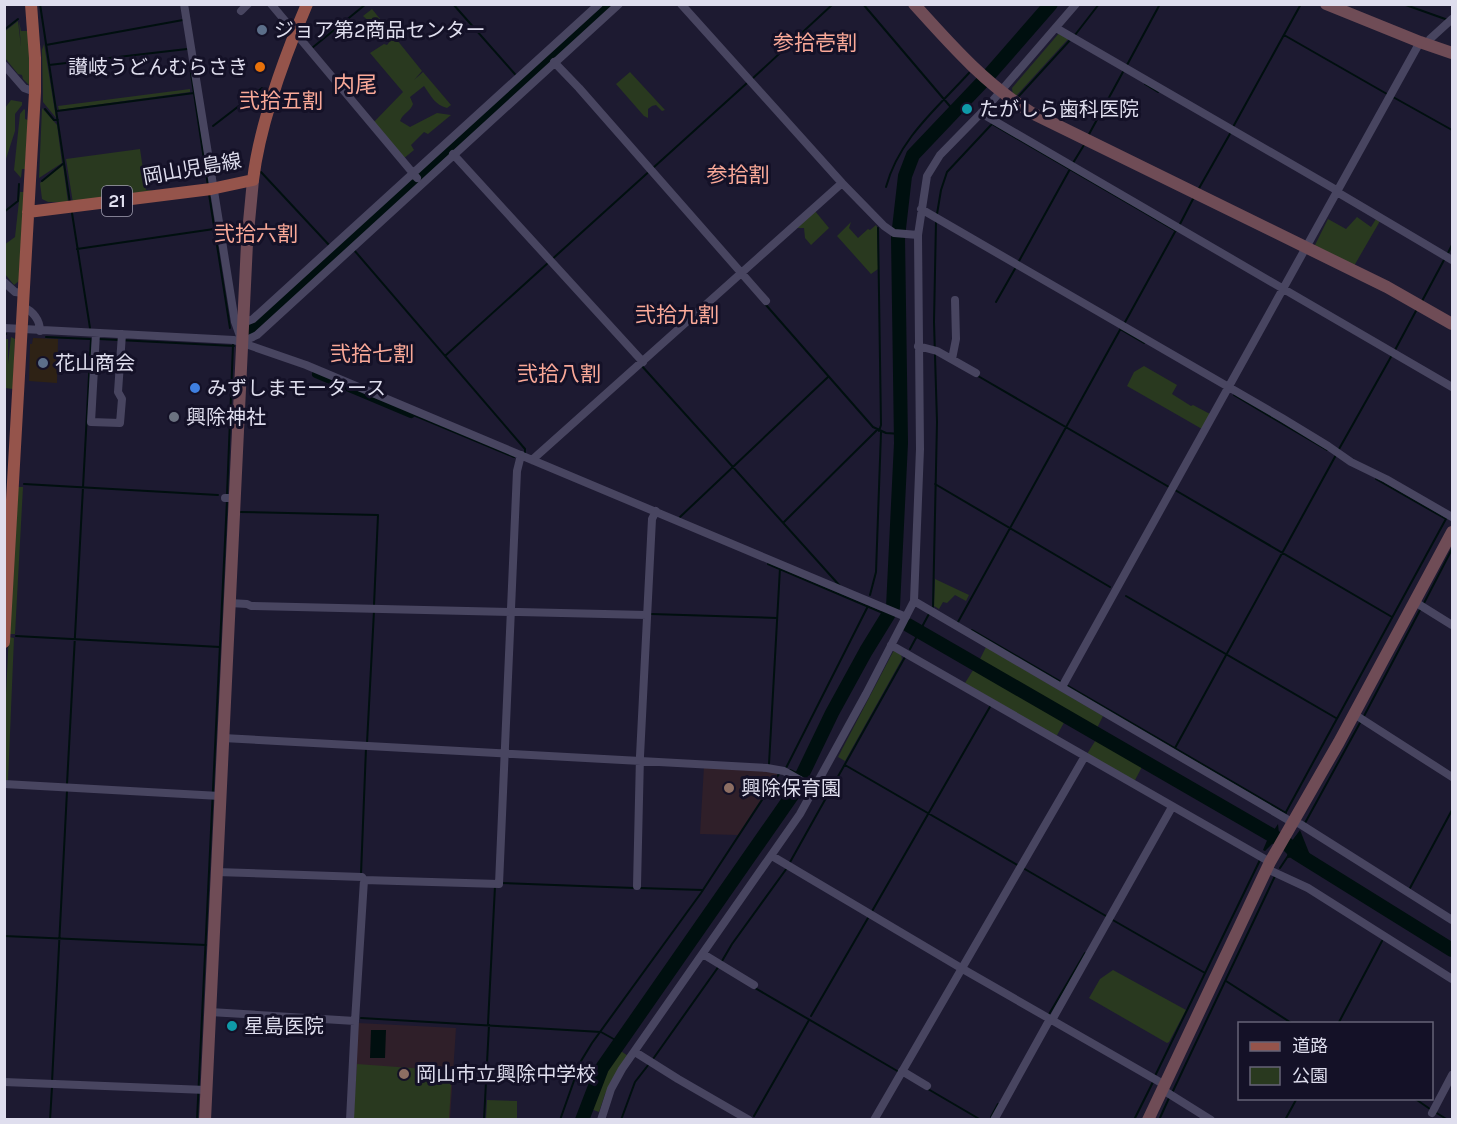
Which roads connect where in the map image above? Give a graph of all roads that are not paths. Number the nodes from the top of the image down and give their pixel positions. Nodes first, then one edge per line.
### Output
1 (31, 4) edge
2 (184, 4) edge
3 (248, 4) edge
4 (271, 4) edge
5 (307, 4) edge
6 (599, 4) edge
7 (619, 4) edge
8 (681, 4) edge
9 (914, 4) edge
10 (1076, 4) edge
11 (1326, 4) edge
12 (241, 11) dead end
13 (1450, 21) edge
14 (1056, 28) junction
15 (295, 33) junction
16 (1424, 43) junction
17 (1452, 53) edge
18 (554, 62) junction
19 (4, 65) edge
20 (35, 92) junction
21 (1000, 92) junction
22 (489, 112) junction
23 (981, 113) junction
24 (469, 130) junction
25 (453, 154) junction
26 (415, 177) junction
27 (253, 180) junction
28 (842, 183) junction
29 (210, 189) junction
30 (1337, 192) junction
31 (921, 208) junction
32 (28, 212) junction
33 (918, 235) junction
34 (1306, 247) junction
35 (1452, 260) edge
36 (741, 274) junction
37 (4, 282) edge
38 (1283, 289) junction
39 (23, 293) junction
40 (956, 300) dead end
41 (766, 301) dead end
42 (23, 307) junction
43 (248, 321) dead end
44 (1452, 324) edge
45 (4, 328) edge
46 (22, 329) junction
47 (40, 330) junction
48 (96, 337) junction
49 (121, 338) junction
50 (242, 342) junction
51 (918, 346) junction
52 (952, 358) junction
53 (641, 363) junction
54 (976, 373) dead end
55 (1452, 387) edge
56 (1228, 388) junction
57 (520, 458) junction
58 (532, 460) junction
59 (654, 514) junction
60 (1450, 516) edge
61 (1452, 532) edge
62 (914, 601) junction
63 (230, 603) junction
64 (1420, 605) junction
65 (511, 612) junction
66 (647, 614) junction
67 (904, 616) junction
68 (1452, 625) edge
69 (4, 642) edge
70 (891, 645) junction
71 (1063, 685) junction
72 (1359, 718) junction
73 (223, 738) junction
74 (505, 753) junction
75 (1084, 758) junction
76 (641, 760) junction
77 (1452, 777) edge
78 (4, 784) edge
79 (814, 788) junction
80 (215, 796) junction
81 (1172, 807) junction
82 (1287, 818) junction
83 (772, 856) junction
84 (1269, 865) junction
85 (216, 872) junction
86 (364, 880) junction
87 (637, 886) dead end
88 (1452, 920) edge
89 (703, 954) junction
90 (962, 968) junction
91 (1452, 979) edge
92 (754, 985) dead end
93 (210, 1011) junction
94 (1049, 1020) junction
95 (355, 1021) junction
96 (635, 1052) junction
97 (902, 1071) junction
98 (1452, 1075) edge
99 (4, 1082) edge
100 (927, 1086) dead end
101 (1163, 1087) junction
102 (201, 1090) junction
103 (1433, 1111) dead end
104 (205, 1119) edge
105 (350, 1119) edge
106 (600, 1119) edge
107 (749, 1119) edge
108 (874, 1119) edge
109 (994, 1119) edge
110 (1148, 1119) edge
111 (1211, 1119) edge

1 - 20 main road
2 - 29 street
3 - 12 street
4 - 15 street
5 - 15 main road, 岡山児島線
6 - 22 street
7 - 18 street
8 - 28 street
9 - 21 street
10 - 14 street
11 - 16 street
13 - 16 street
14 - 21 street
14 - 30 street
15 - 26 street
15 - 27 main road, 岡山児島線
16 - 17 street
16 - 30 street
18 - 22 street
18 - 36 street
19 - 20 street
20 - 32 main road
21 - 23 street
21 - 34 street
22 - 24 street
23 - 31 street
23 - 38 street
24 - 25 street
24 - 26 street
25 - 26 street
25 - 53 street
26 - 43 street
26 - 50 street
27 - 29 main road, 岡山児島線 / 21
27 - 50 street
28 - 33 street
28 - 36 street
29 - 32 main road, 岡山児島線 / 21
29 - 50 street
30 - 34 street
30 - 35 street
31 - 33 street
31 - 56 street
32 - 39 main road
33 - 51 street
34 - 38 street
34 - 44 street
36 - 41 street
36 - 53 street
37 - 39 street
38 - 55 street
38 - 56 street
39 - 42 main road
40 - 52 street
42 - 46 main road
42 - 47 street
45 - 46 street
46 - 47 street
46 - 69 main road
47 - 48 street
48 - 49 street
48 - 49 street
49 - 50 street
50 - 57 street
50 - 63 street
51 - 52 street
51 - 62 street
52 - 54 street
53 - 58 street
56 - 60 street
56 - 71 street
57 - 58 street
57 - 65 street
58 - 59 street
59 - 66 street
59 - 67 street
61 - 64 street
62 - 67 street
62 - 71 street
63 - 65 street
63 - 73 street
64 - 68 street
64 - 72 street
65 - 66 street
65 - 74 street
66 - 76 street
67 - 70 street
70 - 75 street
70 - 79 street
71 - 82 street
72 - 77 street
72 - 82 street
73 - 74 street
73 - 80 street
74 - 76 street
74 - 86 street
75 - 81 street
75 - 90 street
76 - 79 street
76 - 87 street
78 - 80 street
79 - 83 street
80 - 85 street
81 - 84 street
81 - 94 street
82 - 84 street
82 - 88 street
83 - 89 street
83 - 90 street
84 - 91 street
84 - 101 street
85 - 86 street
85 - 93 street
86 - 95 street
89 - 92 street
89 - 96 street
90 - 94 street
90 - 97 street
93 - 95 street
93 - 102 street
94 - 101 street
94 - 109 street
95 - 105 street
96 - 106 street
96 - 107 street
97 - 100 street
97 - 108 street
98 - 103 street
99 - 102 street
101 - 110 street
101 - 111 street
102 - 104 street

